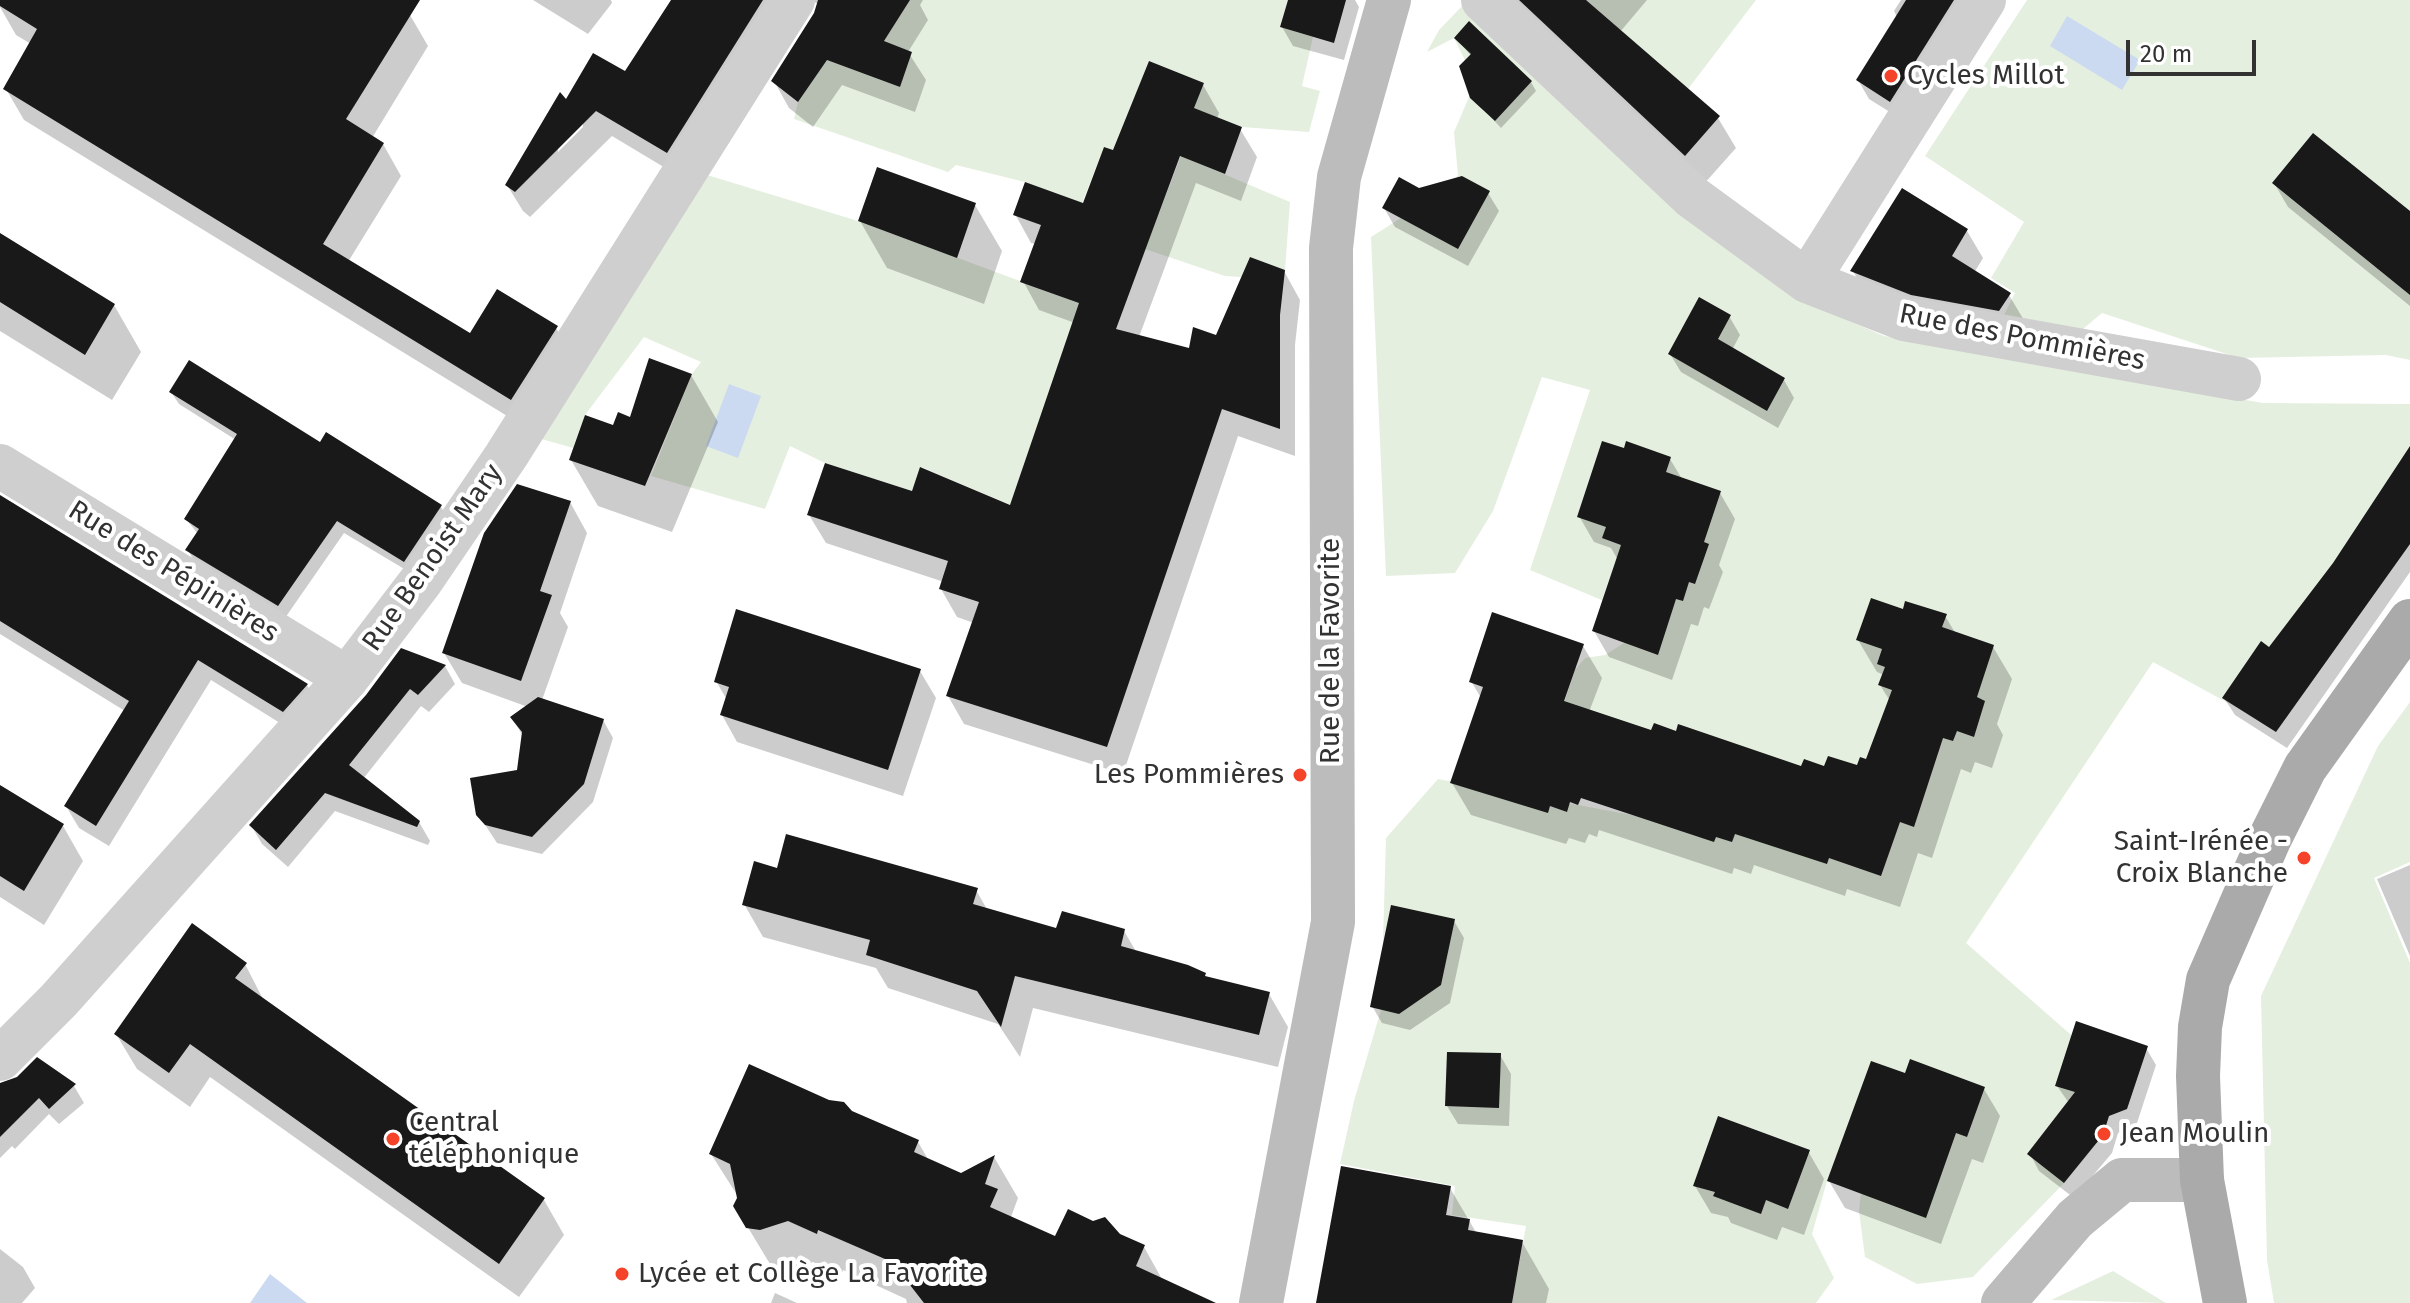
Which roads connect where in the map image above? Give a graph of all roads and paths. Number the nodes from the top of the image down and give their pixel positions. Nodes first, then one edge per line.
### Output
1 (793, 0) edge
2 (1389, 0) edge
3 (1483, 0) edge
4 (1984, 0) edge
5 (1807, 281) junction
6 (2239, 379) dead end
7 (0, 466) edge
8 (2410, 621) edge
9 (347, 678) junction
10 (0, 1059) edge
11 (2202, 1180) junction
12 (1261, 1303) edge
13 (2003, 1303) edge
14 (2225, 1303) edge

1 - 9 street, Rue Benoist Mary
2 - 12 street, Rue de la Favorite
3 - 5 street, Rue des Pommières
4 - 5 street
5 - 6 street, Rue des Pommières
7 - 9 street, Rue des Pépinières
8 - 11 main road
9 - 10 street, Rue Benoist Mary
11 - 13 street
11 - 14 main road

